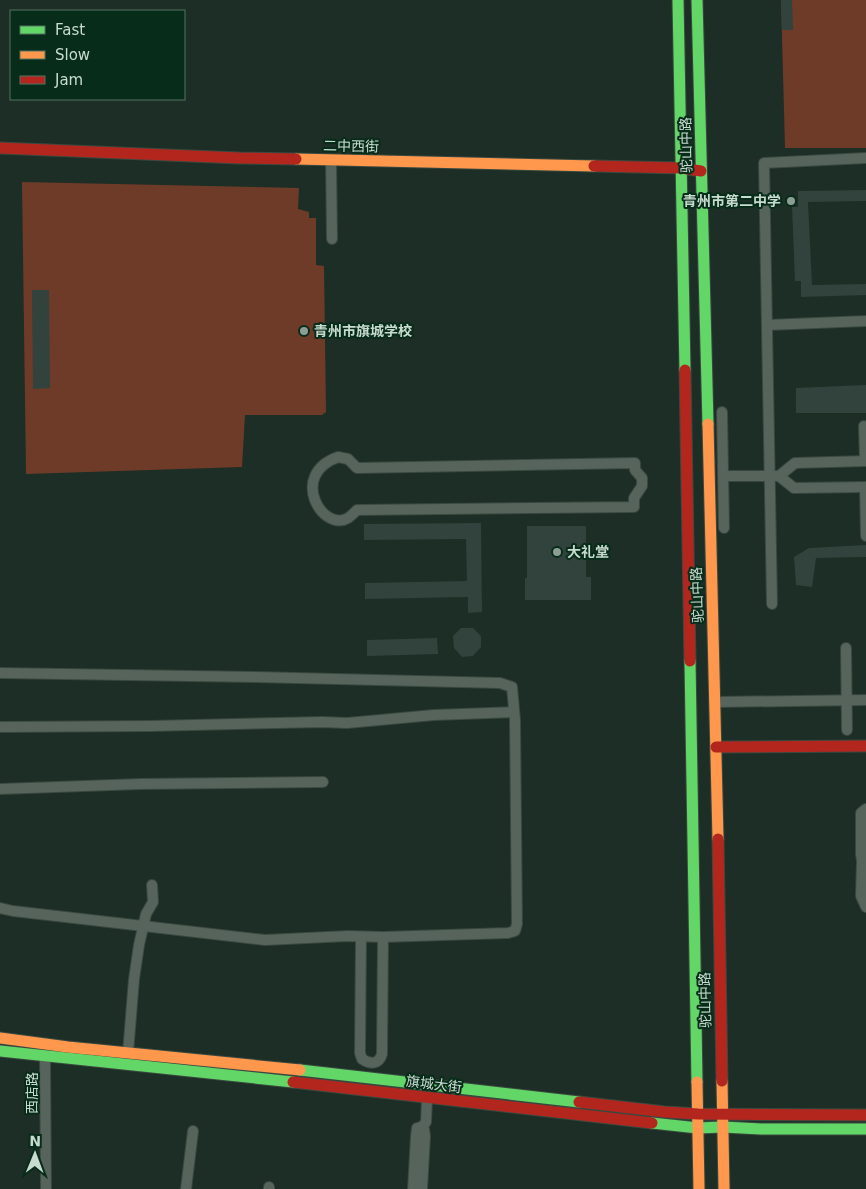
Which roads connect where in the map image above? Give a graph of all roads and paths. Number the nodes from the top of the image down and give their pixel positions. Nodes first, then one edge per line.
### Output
1 (678, 0) edge
2 (697, 0) edge
3 (0, 148) edge
4 (866, 158) edge
5 (331, 160) junction
6 (681, 168) junction
7 (702, 171) junction
8 (332, 239) dead end
9 (866, 321) edge
10 (767, 325) junction
11 (722, 412) dead end
12 (864, 426) dead end
13 (865, 461) edge
14 (723, 476) junction
15 (775, 476) junction
16 (866, 487) edge
17 (357, 510) joint
18 (724, 528) dead end
19 (866, 536) edge
20 (772, 604) dead end
21 (846, 648) dead end
22 (0, 674) edge
23 (847, 700) junction
24 (866, 700) edge
25 (715, 702) junction
26 (514, 712) junction
27 (0, 727) edge
28 (847, 730) dead end
29 (866, 746) edge
30 (716, 747) junction
31 (323, 782) dead end
32 (0, 789) edge
33 (866, 808) edge
34 (864, 862) edge
35 (152, 885) dead end
36 (866, 907) edge
37 (0, 908) edge
38 (143, 926) junction
39 (361, 937) junction
40 (383, 937) junction
41 (0, 1038) edge
42 (0, 1051) edge
43 (128, 1053) junction
44 (45, 1057) junction
45 (372, 1063) junction
46 (371, 1079) junction
47 (427, 1098) junction
48 (722, 1113) junction
49 (698, 1114) junction
50 (866, 1114) edge
51 (422, 1127) junction
52 (723, 1127) junction
53 (698, 1128) junction
54 (866, 1129) edge
55 (194, 1131) dead end
56 (46, 1189) edge
57 (186, 1189) edge
58 (413, 1189) edge
59 (422, 1189) edge
60 (699, 1189) edge
61 (724, 1189) edge

1 - 6 main road, 驼山中路
2 - 7 main road, 驼山中路
3 - 5 main road, 二中西街
4 - 10 street
5 - 6 main road, 二中西街
5 - 8 street
6 - 7 main road, 二中西街
6 - 49 main road, 驼山中路
7 - 25 main road, 驼山中路
9 - 10 street
10 - 15 street
11 - 14 street
12 - 13 street
13 - 15 street
14 - 15 street
14 - 18 street
15 - 16 street
15 - 20 street
16 - 19 street
17 - 17 street
21 - 23 street
22 - 26 street
23 - 24 street
23 - 25 street
23 - 28 street
25 - 30 main road, 驼山中路
26 - 27 street
26 - 40 street
29 - 30 main road
30 - 48 main road, 驼山中路
31 - 32 street
33 - 34 street
34 - 36 street
35 - 38 street
37 - 38 street
38 - 39 street
38 - 43 street
39 - 40 street
39 - 45 street
40 - 45 street
41 - 43 main road, 旗城大街
42 - 44 main road, 旗城大街
43 - 46 main road, 旗城大街
44 - 47 main road, 旗城大街
44 - 56 street, 西店路
45 - 46 street
46 - 49 main road, 旗城大街
47 - 51 street
47 - 53 main road, 旗城大街
48 - 49 main road, 旗城大街
48 - 50 main road, 旗城大街
48 - 52 main road, 驼山中路
49 - 53 main road, 驼山中路
51 - 58 street
51 - 59 street
52 - 53 main road, 旗城大街
52 - 54 main road, 旗城大街
52 - 61 main road, 驼山中路
53 - 60 main road, 驼山中路
55 - 57 street

